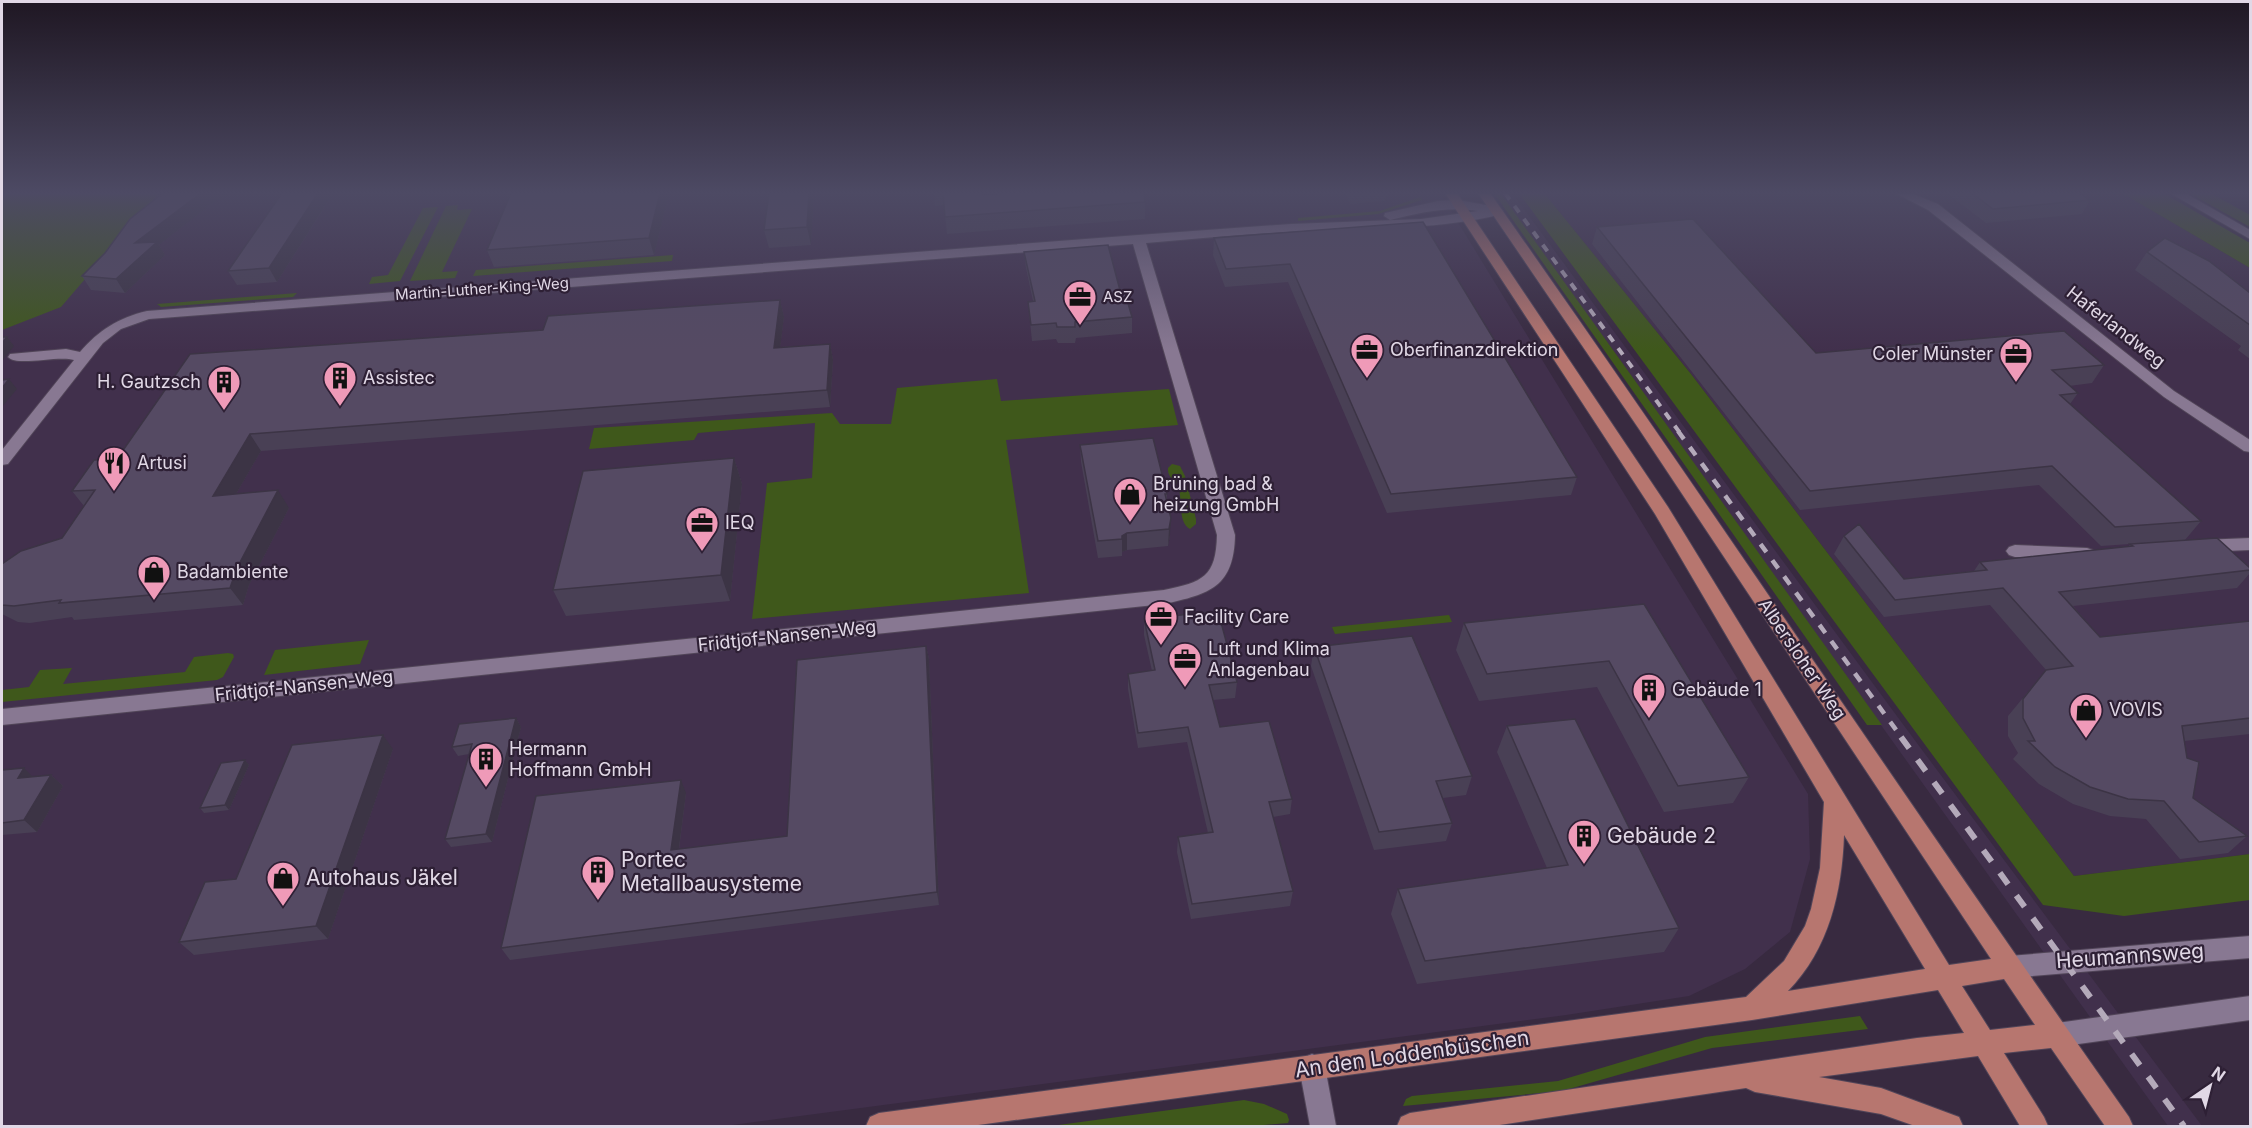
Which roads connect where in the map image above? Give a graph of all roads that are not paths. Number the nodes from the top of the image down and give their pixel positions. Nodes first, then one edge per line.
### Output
1 (1047, 246) edge
2 (1140, 246) edge
3 (1486, 246) edge
4 (1521, 246) edge
5 (1982, 246) edge
6 (15, 357) dead end
7 (83, 358) junction
8 (2250, 447) edge
9 (3, 457) edge
10 (2250, 544) edge
11 (2187, 547) edge
12 (2015, 551) dead end
13 (2101, 554) edge
14 (2, 717) edge
15 (1835, 801) junction
16 (2250, 947) edge
17 (2009, 967) junction
18 (1943, 976) junction
19 (1752, 1008) junction
20 (2250, 1008) edge
21 (2057, 1035) junction
22 (1984, 1043) junction
23 (1312, 1067) junction
24 (1735, 1076) junction
25 (879, 1126) edge
26 (1323, 1126) edge
27 (1410, 1126) edge
28 (1950, 1126) edge
29 (2035, 1126) edge
30 (2120, 1126) edge

1 - 7 street, Martin-Luther-King-Weg
2 - 14 street, Fridtjof-Nansen-Weg
3 - 15 main road
4 - 17 main road, Albersloher Weg
5 - 8 street, Haferlandweg
6 - 7 street
7 - 9 street, Martin-Luther-King-Weg
10 - 11 street
12 - 13 street
15 - 18 main road
15 - 19 main road
16 - 17 street, Heumannsweg
17 - 18 main road, An den Loddenbüschen
17 - 21 main road, Albersloher Weg
18 - 19 main road, An den Loddenbüschen
18 - 22 main road
19 - 23 main road, An den Loddenbüschen
20 - 21 street
21 - 22 main road
21 - 30 main road, Albersloher Weg
22 - 24 main road
22 - 29 main road
23 - 25 main road, An den Loddenbüschen
23 - 26 street
24 - 27 main road
24 - 28 main road

